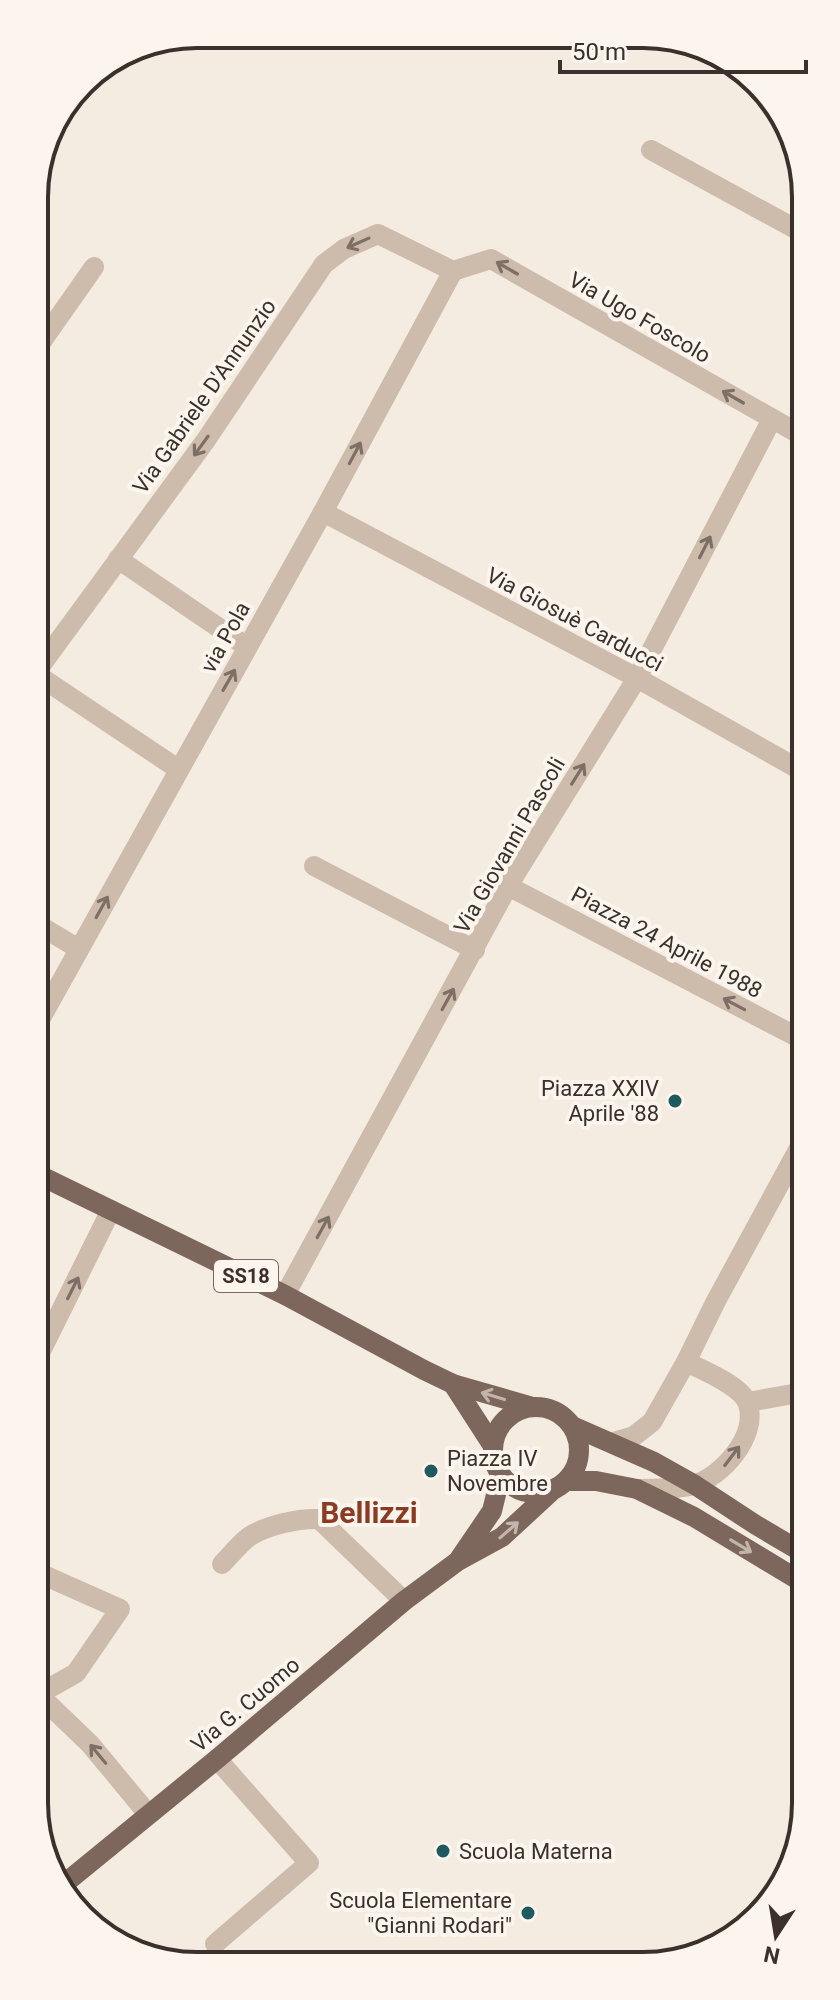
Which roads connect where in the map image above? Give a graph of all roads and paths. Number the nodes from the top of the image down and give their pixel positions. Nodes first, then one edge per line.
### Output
1 (651, 150) dead end
2 (792, 227) edge
3 (94, 267) dead end
4 (453, 271) junction
5 (48, 332) edge
6 (772, 419) junction
7 (792, 430) edge
8 (323, 512) junction
9 (118, 559) junction
10 (247, 647) junction
11 (48, 656) edge
12 (637, 678) junction
13 (48, 681) edge
14 (792, 765) edge
15 (178, 769) junction
16 (314, 866) dead end
17 (508, 886) junction
18 (48, 931) edge
19 (79, 949) junction
20 (475, 950) junction
21 (48, 1005) edge
22 (792, 1034) edge
23 (792, 1161) edge
24 (48, 1179) edge
25 (111, 1210) junction
26 (285, 1295) junction
27 (48, 1337) edge
28 (686, 1362) junction
29 (453, 1384) junction
30 (792, 1394) edge
31 (748, 1402) junction
32 (533, 1407) junction
33 (572, 1426) junction
34 (613, 1442) junction
35 (493, 1446) junction
36 (501, 1474) junction
37 (560, 1485) junction
38 (695, 1485) junction
39 (637, 1489) junction
40 (792, 1546) edge
41 (458, 1561) junction
42 (222, 1564) dead end
43 (792, 1576) edge
44 (48, 1577) edge
45 (404, 1601) junction
46 (48, 1689) edge
47 (48, 1703) edge
48 (217, 1759) junction
49 (148, 1814) junction
50 (69, 1880) edge
51 (215, 1944) dead end

1 - 2 street
3 - 5 street
6 -> 4 street, Via Ugo Foscolo
8 -> 4 street, via Pola
4 -> 9 street, Via Gabriele D'Annunzio
6 - 7 street, Via Ugo Foscolo
12 -> 6 street, Via Giovanni Pascoli
8 - 10 street, via Pola
8 - 12 street, Via Giosuè Carducci
9 - 10 street
9 - 11 street, Via Gabriele D'Annunzio
15 -> 10 street, via Pola
12 - 14 street, Via Giosuè Carducci
17 -> 12 street, Via Giovanni Pascoli
13 - 15 street
19 -> 15 street, via Pola
16 - 20 street
17 - 20 street, Via Giovanni Pascoli
22 -> 17 street, Piazza 24 Aprile 1988
18 - 19 street
19 - 21 street, via Pola
26 -> 20 street, Via Giovanni Pascoli
23 - 28 street
24 - 25 main road, SS18
25 - 26 main road, SS18
27 -> 25 street
26 - 29 main road, SS18
28 - 31 street
28 - 34 street
32 -> 29 main road, SS18
29 - 35 main road
30 - 31 street
38 -> 31 street
32 - 33 main road, SS18
32 - 35 main road
33 - 34 main road, SS18
33 - 37 main road
34 - 38 main road, SS18
35 - 36 main road
36 - 37 main road
36 - 41 main road, Via G. Cuomo
37 - 39 main road
41 -> 37 main road, Via G. Cuomo
38 - 39 street
38 - 40 main road
39 -> 43 main road
41 - 45 main road, Via G. Cuomo
42 - 45 street
44 - 46 street
45 - 48 main road, Via G. Cuomo
49 -> 47 street
48 - 49 main road, Via G. Cuomo
48 - 51 street
49 - 50 main road, Via G. Cuomo

